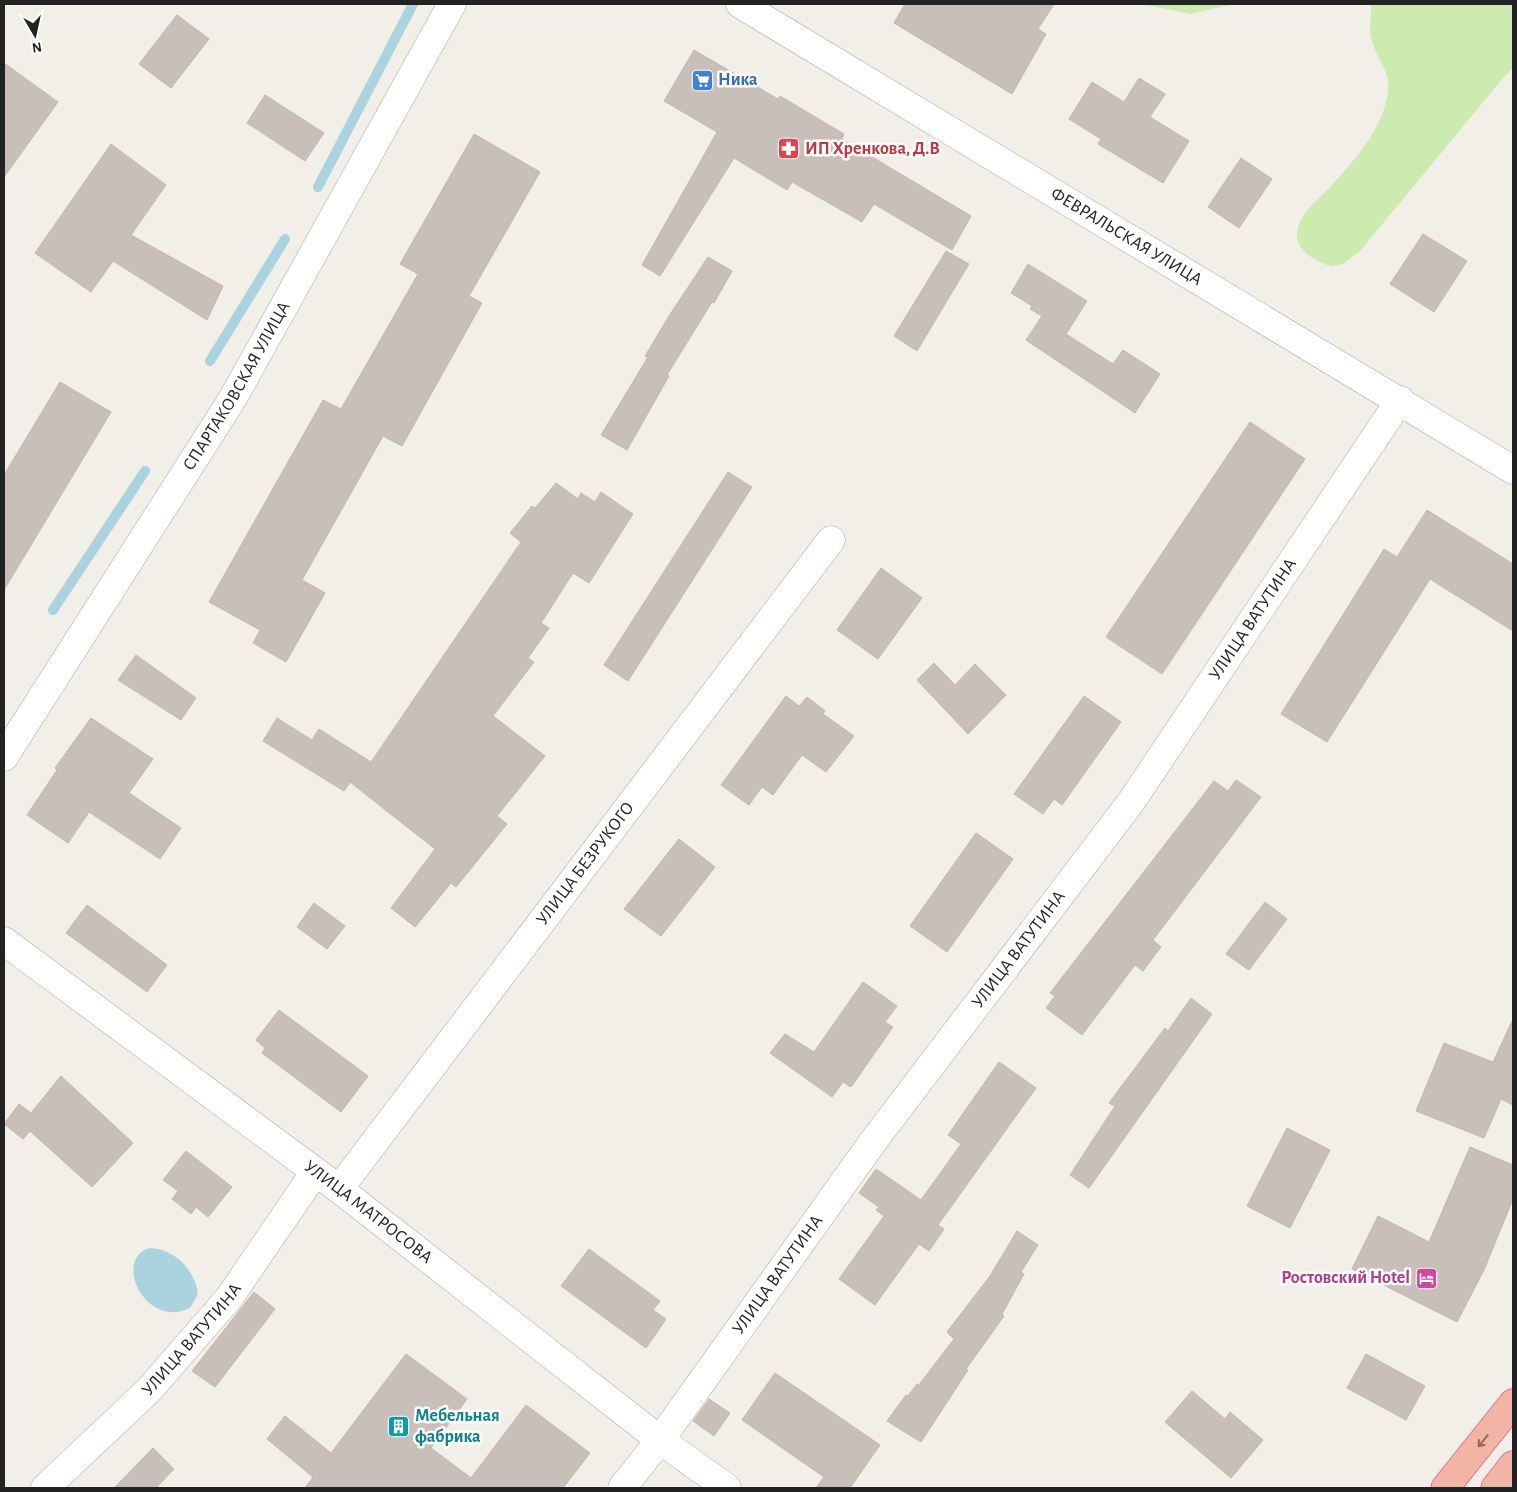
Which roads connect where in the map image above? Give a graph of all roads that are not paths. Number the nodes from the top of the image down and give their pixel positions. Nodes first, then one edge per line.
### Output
1 (452, 4) edge
2 (740, 4) edge
3 (1400, 400) junction
4 (1513, 470) edge
5 (831, 540) dead end
6 (4, 757) edge
7 (4, 941) edge
8 (315, 1172) junction
9 (339, 1189) junction
10 (1513, 1403) edge
11 (660, 1440) junction
12 (1513, 1466) edge
13 (45, 1488) edge
14 (622, 1488) edge
15 (727, 1488) edge
16 (1445, 1488) edge
17 (1495, 1488) edge

1 - 6 street, СПАРТАКОВСКАЯ УЛИЦА
2 - 3 street, ФЕВРАЛЬСКАЯ УЛИЦА
3 - 4 street, ФЕВРАЛЬСКАЯ УЛИЦА
3 - 11 street, УЛИЦА ВАТУТИНА
5 - 9 street, УЛИЦА БЕЗРУКОГО
7 - 8 street, УЛИЦА МАТРОСОВА
8 - 9 street, УЛИЦА МАТРОСОВА
8 - 13 street, УЛИЦА ВАТУТИНА
9 - 11 street, УЛИЦА МАТРОСОВА
10 -> 16 highway
11 - 14 street, УЛИЦА ВАТУТИНА
11 - 15 street, УЛИЦА МАТРОСОВА
12 - 17 highway

